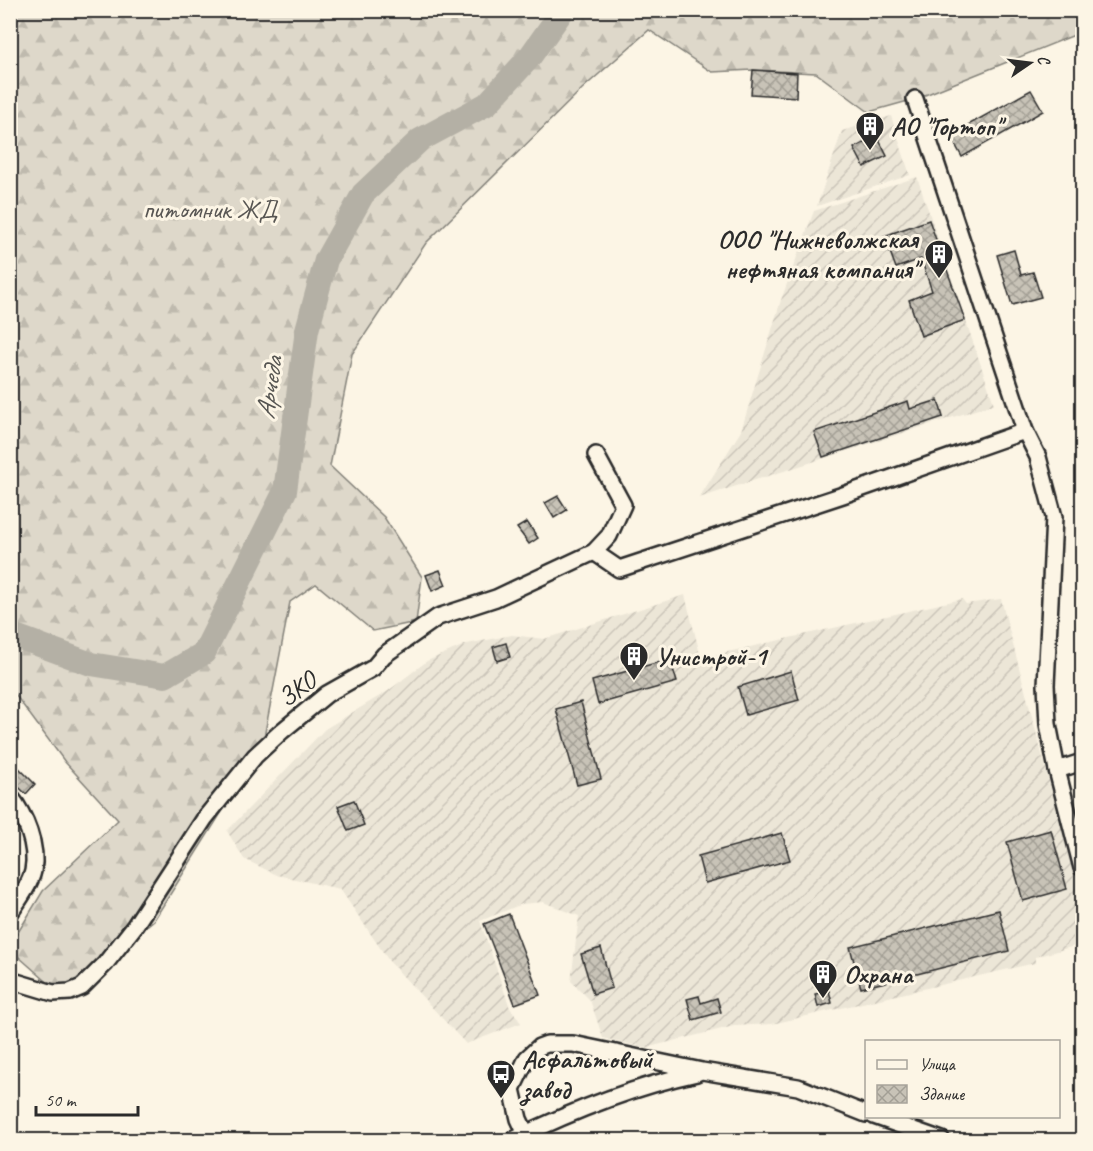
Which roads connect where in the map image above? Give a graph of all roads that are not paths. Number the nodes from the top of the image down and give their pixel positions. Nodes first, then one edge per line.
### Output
1 (915, 99) dead end
2 (1025, 431) junction
3 (596, 455) dead end
4 (594, 552) junction
5 (1083, 762) edge
6 (1057, 770) junction
7 (10, 796) edge
8 (1083, 868) edge
9 (10, 913) edge
10 (10, 980) edge
11 (702, 1071) junction
12 (865, 1113) edge
13 (880, 1118) edge
14 (520, 1137) edge
15 (942, 1140) edge

1 - 2 street
2 - 4 street
2 - 6 street
3 - 4 street, ЗКО
4 - 10 street, ЗКО
5 - 6 street
6 - 8 street
7 - 9 street
11 - 12 street
11 - 14 street
11 - 14 street
13 - 15 street

